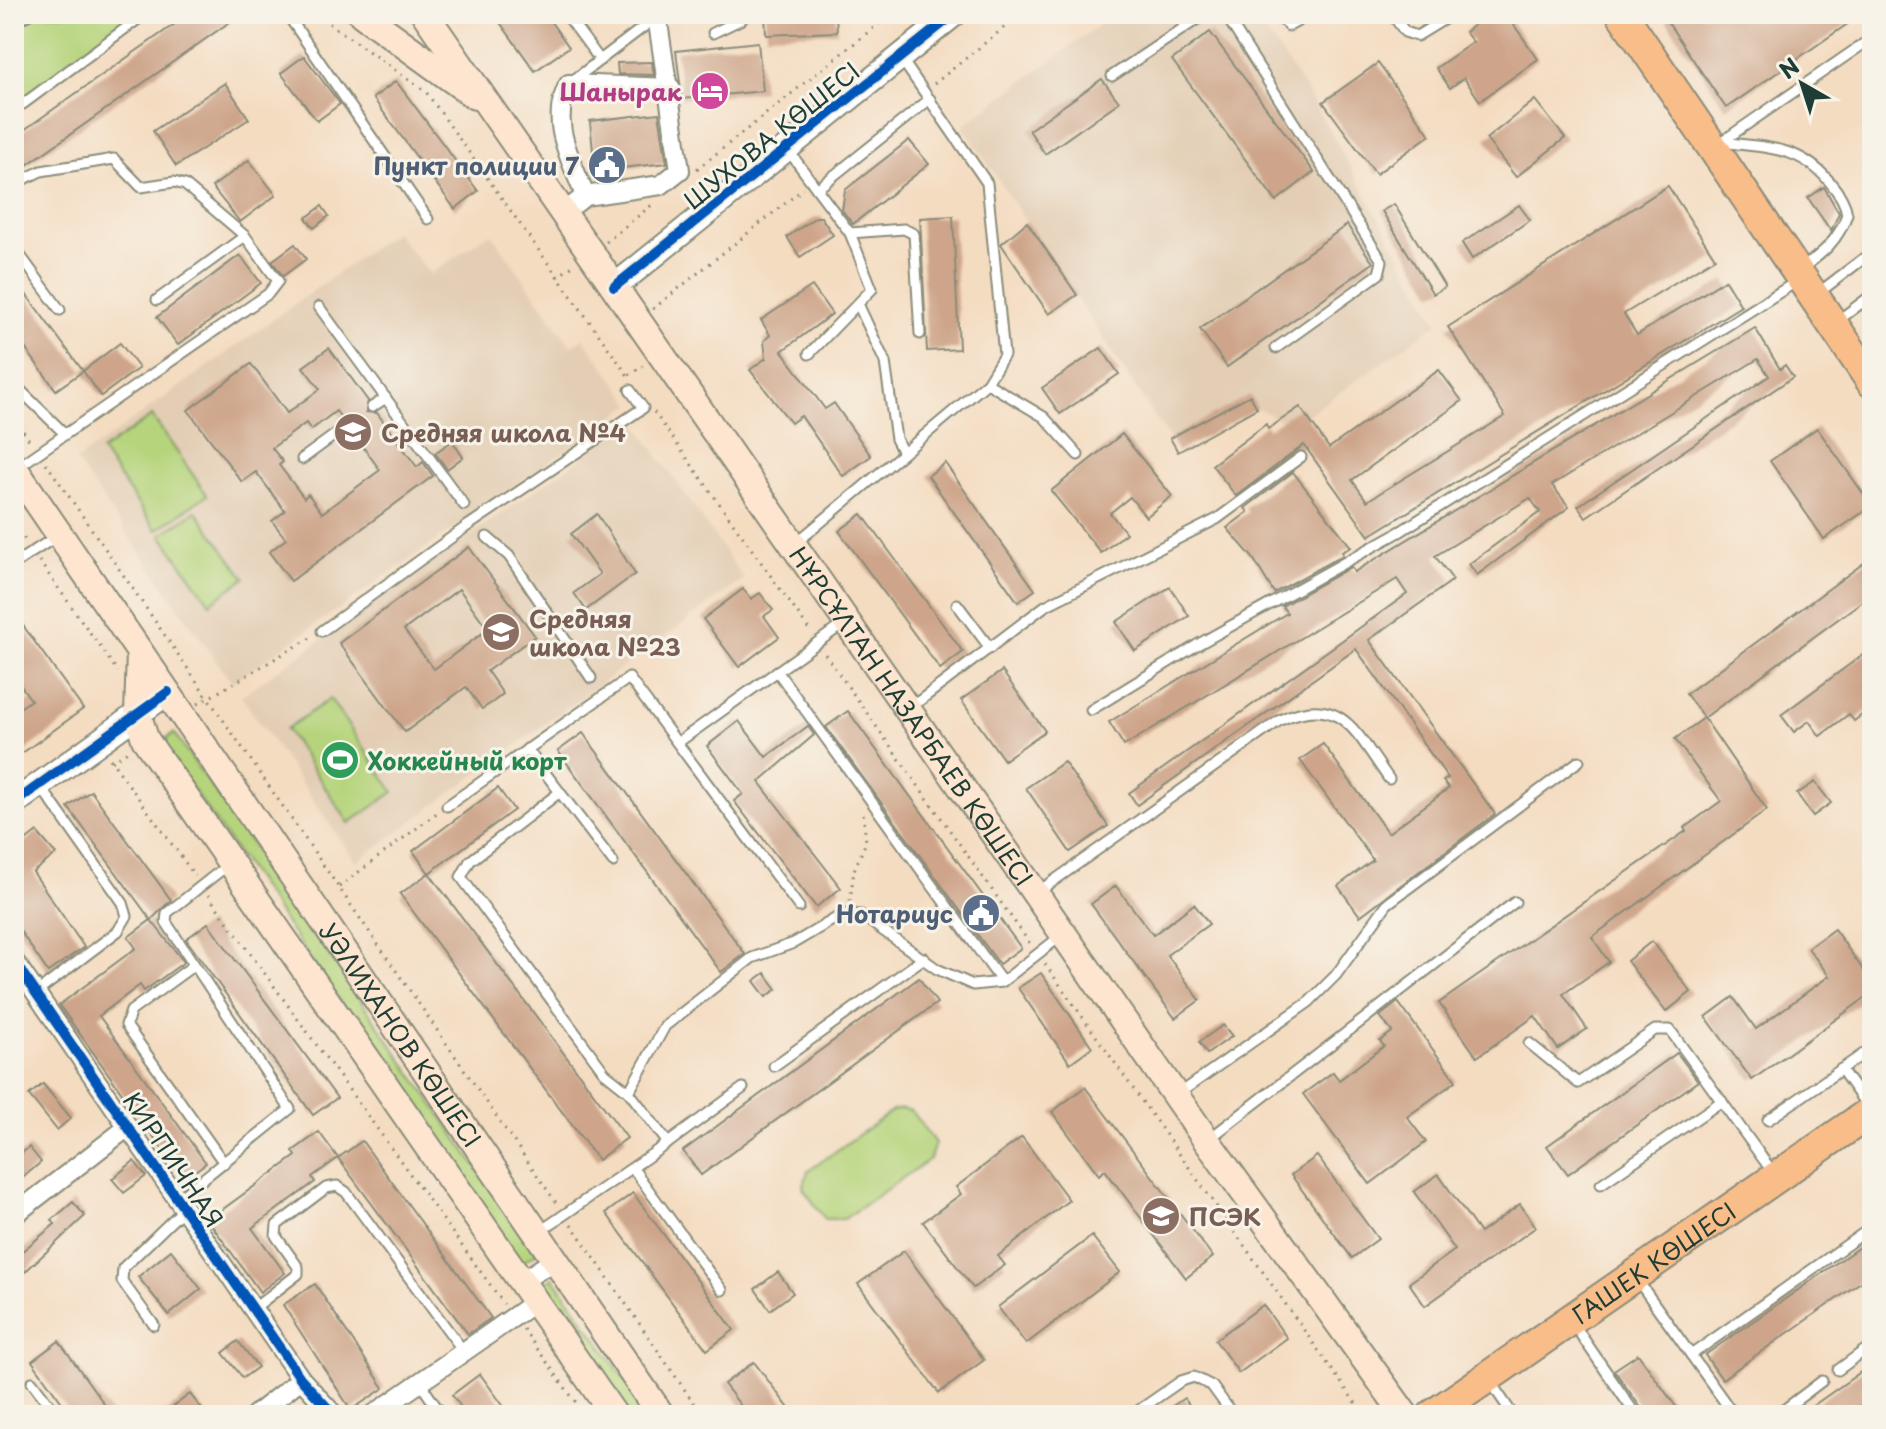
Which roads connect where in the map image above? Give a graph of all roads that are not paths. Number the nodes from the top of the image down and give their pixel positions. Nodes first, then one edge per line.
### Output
1 (30, 14) edge
2 (145, 14) edge
3 (287, 14) edge
4 (362, 14) edge
5 (425, 14) edge
6 (566, 14) edge
7 (741, 14) edge
8 (1205, 14) edge
9 (1225, 14) edge
10 (1275, 14) edge
11 (1311, 14) edge
12 (1392, 14) edge
13 (1453, 14) edge
14 (1622, 14) edge
15 (659, 15) edge
16 (14, 21) edge
17 (939, 22) edge
18 (713, 33) dead end
19 (1872, 38) edge
20 (900, 57) junction
21 (600, 60) junction
22 (1112, 76) dead end
23 (569, 84) junction
24 (671, 88) junction
25 (930, 99) junction
26 (23, 104) dead end
27 (491, 108) junction
28 (1716, 143) junction
29 (786, 148) junction
30 (14, 184) edge
31 (817, 189) junction
32 (585, 196) junction
33 (562, 214) junction
34 (428, 219) dead end
35 (850, 233) junction
36 (245, 236) junction
37 (14, 247) edge
38 (1872, 252) edge
39 (1804, 282) junction
40 (614, 287) junction
41 (1872, 295) edge
42 (157, 300) dead end
43 (859, 306) junction
44 (319, 307) dead end
45 (60, 310) dead end
46 (1833, 324) junction
47 (920, 334) dead end
48 (1276, 348) dead end
49 (809, 354) dead end
50 (1865, 367) edge
51 (987, 383) junction
52 (14, 384) edge
53 (633, 388) road end
54 (386, 398) junction
55 (372, 407) dead end
56 (347, 426) dead end
57 (65, 434) junction
58 (903, 453) junction
59 (1078, 455) dead end
60 (1301, 457) dead end
61 (302, 459) dead end
62 (20, 481) edge
63 (464, 505) dead end
64 (60, 534) junction
65 (487, 537) dead end
66 (794, 545) junction
67 (14, 564) edge
68 (957, 604) dead end
69 (847, 621) junction
70 (322, 631) road end
71 (990, 648) junction
72 (140, 653) junction
73 (777, 671) junction
74 (591, 678) dead end
75 (168, 692) junction
76 (138, 708) junction
77 (908, 710) junction
78 (1091, 710) dead end
79 (680, 741) junction
80 (527, 749) junction
81 (1579, 761) dead end
82 (1389, 779) dead end
83 (39, 785) junction
84 (560, 792) junction
85 (14, 803) edge
86 (447, 806) road end
87 (231, 862) junction
88 (613, 862) dead end
89 (1035, 894) junction
90 (1515, 902) dead end
91 (799, 907) dead end
92 (1063, 934) junction
93 (924, 958) junction
94 (15, 963) edge
95 (194, 965) junction
96 (1002, 982) junction
97 (36, 993) junction
98 (1529, 1043) dead end
99 (1872, 1048) edge
100 (774, 1066) dead end
101 (1841, 1069) junction
102 (743, 1088) dead end
103 (629, 1092) junction
104 (1175, 1096) junction
105 (1722, 1101) junction
106 (1872, 1111) edge
107 (1768, 1120) dead end
108 (128, 1127) junction
109 (1207, 1141) junction
110 (668, 1143) junction
111 (224, 1163) junction
112 (634, 1170) junction
113 (1776, 1177) junction
114 (1601, 1184) dead end
115 (181, 1204) junction
116 (14, 1215) edge
117 (1872, 1227) edge
118 (536, 1234) junction
119 (554, 1260) junction
120 (1634, 1276) junction
121 (722, 1290) dead end
122 (523, 1300) junction
123 (253, 1309) junction
124 (1570, 1319) junction
125 (154, 1325) dead end
126 (1872, 1345) edge
127 (464, 1352) junction
128 (1691, 1355) junction
129 (1838, 1370) dead end
130 (1487, 1377) junction
131 (301, 1379) junction
132 (1822, 1381) dead end
133 (32, 1382) dead end
134 (420, 1383) junction
135 (14, 1406) edge
136 (20, 1415) edge
137 (57, 1415) edge
138 (255, 1415) edge
139 (334, 1415) edge
140 (373, 1415) edge
141 (442, 1415) edge
142 (614, 1415) edge
143 (661, 1415) edge
144 (1132, 1415) edge
145 (1233, 1415) edge
146 (1405, 1415) edge
147 (1433, 1415) edge
148 (1513, 1415) edge
149 (1636, 1415) edge
150 (1734, 1415) edge
151 (1777, 1415) edge

1 - 16 lane
2 - 26 lane
3 - 34 lane
4 - 27 main road
5 - 27 main road, НҰРСҰЛТАН НАЗАРБАЕВ КӨШЕСІ
6 - 21 lane
7 - 18 lane
8 - 22 lane
9 - 48 lane
10 - 11 lane
12 - 13 lane
14 - 28 main road
15 - 21 lane
15 - 24 street
17 - 20 street, ШУХОВА КӨШЕСІ
19 - 28 lane
20 - 25 lane
20 - 29 street, ШУХОВА КӨШЕСІ
21 - 23 lane
23 - 24 street
23 - 32 street
24 - 32 street
25 - 31 lane
25 - 51 lane
27 - 33 main road, НҰРСҰЛТАН НАЗАРБАЕВ КӨШЕСІ
28 - 39 main road
28 - 39 lane
29 - 31 lane
29 - 40 street, ШУХОВА КӨШЕСІ
30 - 36 lane
31 - 35 lane
32 - 33 street
33 - 40 main road, НҰРСҰЛТАН НАЗАРБАЕВ КӨШЕСІ
35 - 43 lane
35 - 47 lane
36 - 42 lane
36 - 57 lane
37 - 45 lane
38 - 39 lane
39 - 46 main road
39 - 78 lane
40 - 66 main road, НҰРСҰЛТАН НАЗАРБАЕВ КӨШЕСІ
41 - 46 lane
43 - 49 lane
43 - 58 lane
44 - 54 lane
46 - 50 main road
51 - 58 lane
51 - 59 lane
52 - 57 lane
53 - 70 lane
54 - 55 lane
54 - 63 lane
56 - 61 lane
57 - 62 lane
58 - 66 lane
60 - 71 lane
62 - 64 main road, УӘЛИХАНОВ КӨШЕСІ
64 - 67 lane
64 - 72 main road, УӘЛИХАНОВ КӨШЕСІ
65 - 74 lane
66 - 69 main road, НҰРСҰЛТАН НАЗАРБАЕВ КӨШЕСІ
68 - 71 lane
69 - 73 lane
69 - 77 main road, НҰРСҰЛТАН НАЗАРБАЕВ КӨШЕСІ
71 - 77 lane
72 - 75 main road, УӘЛИХАНОВ КӨШЕСІ
72 - 76 main road, УӘЛИХАНОВ КӨШЕСІ
73 - 79 lane
73 - 96 lane
75 - 76 street
75 - 118 main road, УӘЛИХАНОВ КӨШЕСІ
76 - 83 street
76 - 87 main road, УӘЛИХАНОВ КӨШЕСІ
77 - 89 main road, НҰРСҰЛТАН НАЗАРБАЕВ КӨШЕСІ
79 - 80 lane
79 - 91 lane
80 - 84 lane
80 - 86 lane
81 - 104 lane
82 - 89 lane
83 - 85 street
83 - 97 lane
84 - 88 lane
84 - 103 lane
87 - 95 lane
87 - 122 main road, УӘЛИХАНОВ КӨШЕСІ
89 - 92 main road, НҰРСҰЛТАН НАЗАРБАЕВ КӨШЕСІ
90 - 109 lane
92 - 96 lane
92 - 104 main road, НҰРСҰЛТАН НАЗАРБАЕВ КӨШЕСІ
93 - 96 lane
93 - 100 lane
93 - 103 lane
94 - 97 street, КИРПИЧНАЯ
95 - 111 lane
95 - 111 lane
97 - 108 street, КИРПИЧНАЯ
98 - 105 lane
99 - 101 lane
101 - 106 lane
101 - 107 lane
102 - 110 lane
103 - 110 lane
104 - 109 main road, НҰРСҰЛТАН НАЗАРБАЕВ КӨШЕСІ
105 - 113 lane
105 - 114 lane
106 - 113 main road, ГАШЕК КӨШЕСІ
108 - 115 street, КИРПИЧНАЯ
108 - 116 street
109 - 146 main road, НҰРСҰЛТАН НАЗАРБАЕВ КӨШЕСІ
110 - 112 lane
111 - 115 lane
112 - 118 lane
112 - 121 lane
113 - 120 main road, ГАШЕК КӨШЕСІ
115 - 123 street, КИРПИЧНАЯ
115 - 125 lane
117 - 128 lane
118 - 119 main road, УӘЛИХАНОВ КӨШЕСІ
119 - 122 street
119 - 143 main road, УӘЛИХАНОВ КӨШЕСІ
120 - 124 main road, ГАШЕК КӨШЕСІ
120 - 128 lane
122 - 127 street
122 - 142 main road, УӘЛИХАНОВ КӨШЕСІ
123 - 127 lane
123 - 131 street, КИРПИЧНАЯ
124 - 130 main road, ГАШЕК КӨШЕСІ
124 - 149 lane
126 - 129 lane
127 - 134 street
128 - 150 lane
130 - 147 main road, ГАШЕК КӨШЕСІ
130 - 148 lane
131 - 138 street
131 - 139 street, КИРПИЧНАЯ
132 - 151 lane
133 - 137 lane
134 - 140 street
134 - 141 lane
135 - 136 lane
144 - 145 lane

